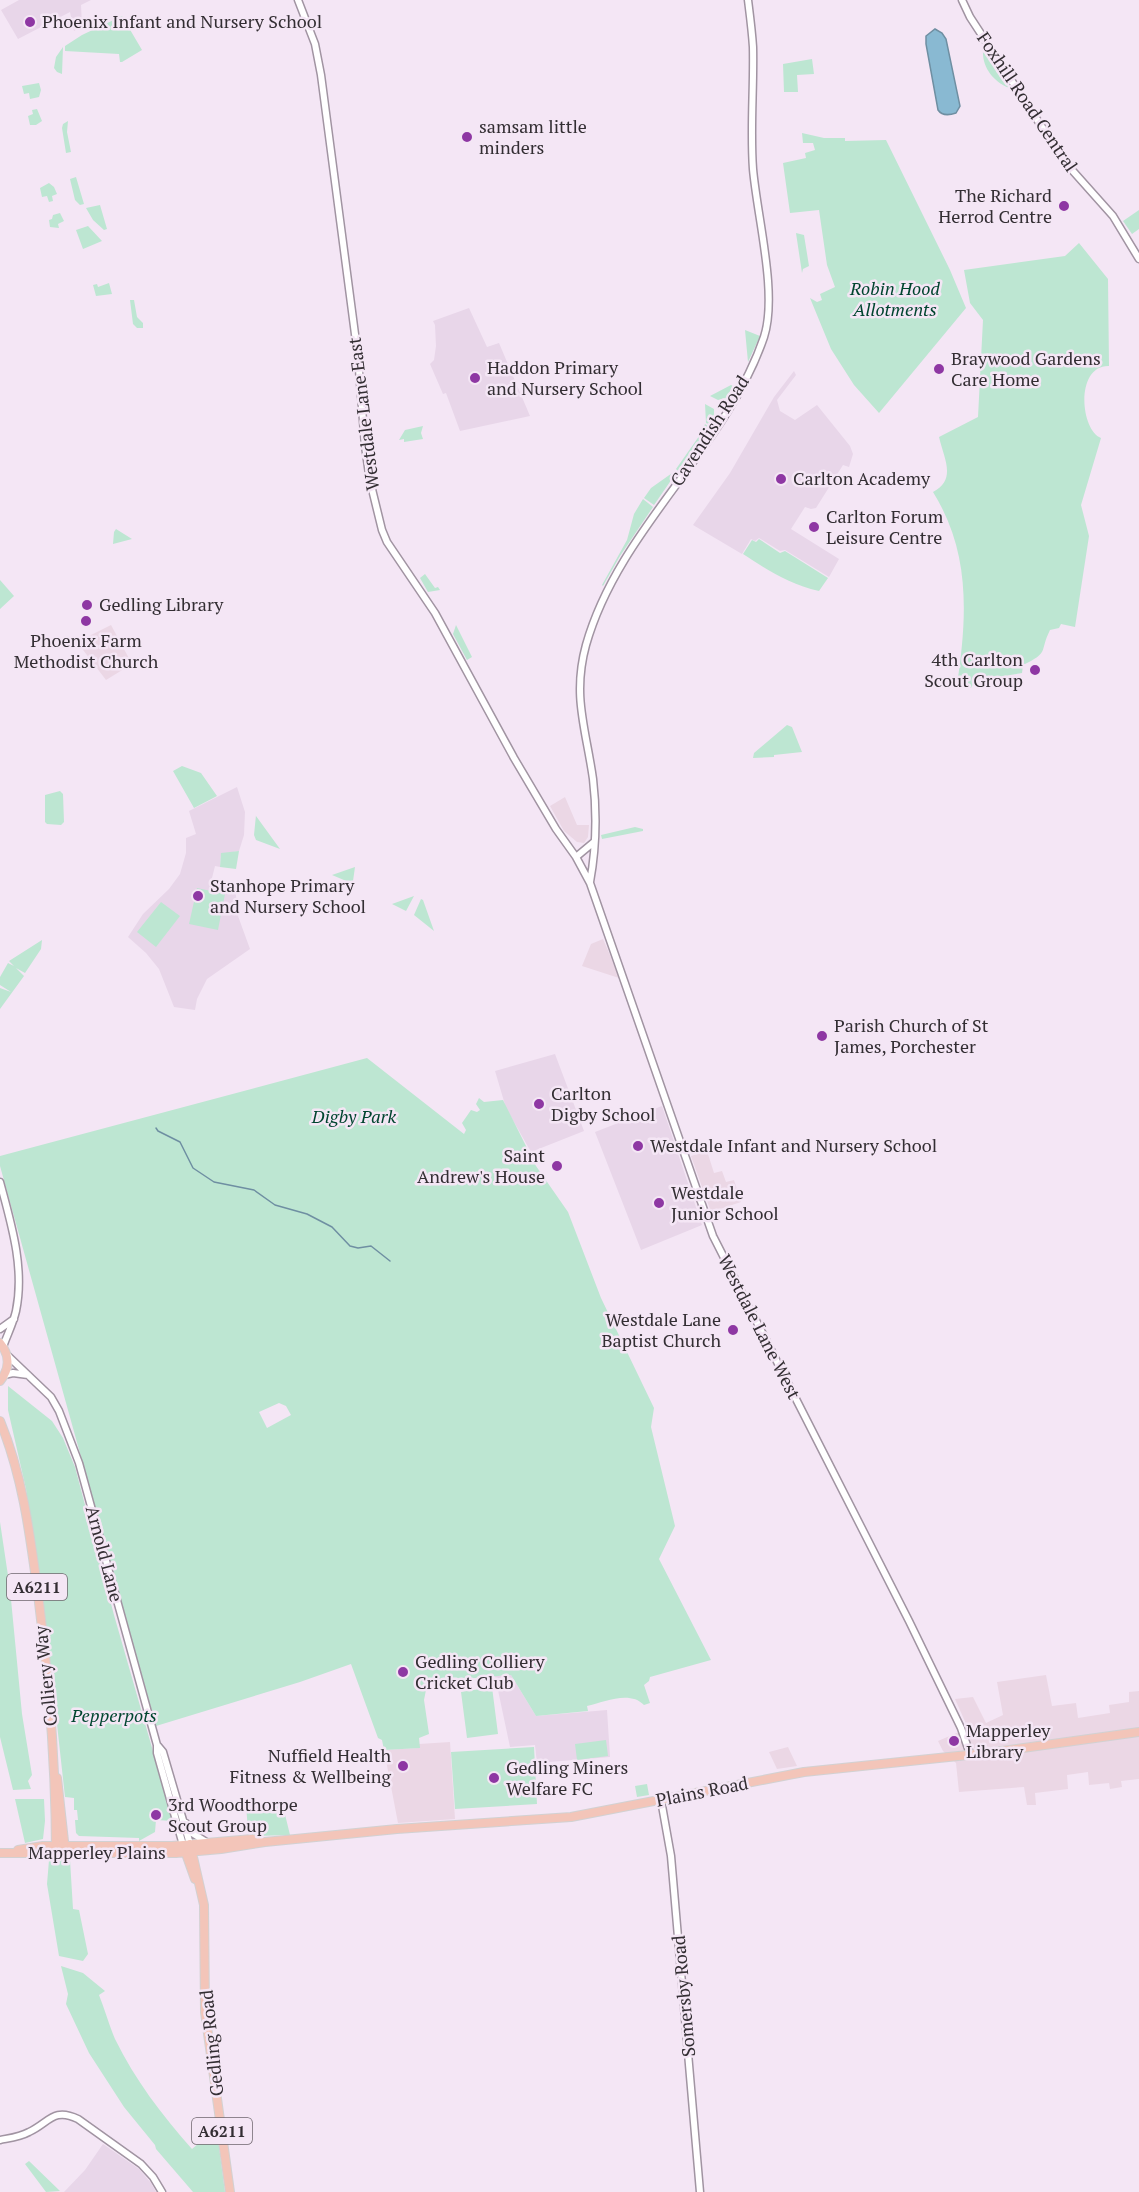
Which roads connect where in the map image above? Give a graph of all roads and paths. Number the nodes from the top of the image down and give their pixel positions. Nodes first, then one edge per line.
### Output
1 (298, 0) edge
2 (748, 0) edge
3 (962, 0) edge
4 (1139, 259) edge
5 (594, 842) junction
6 (576, 857) junction
7 (590, 883) junction
8 (0, 1182) edge
9 (14, 1318) junction
10 (0, 1329) edge
11 (3, 1348) edge
12 (28, 1375) junction
13 (2, 1378) edge
14 (0, 1421) edge
15 (1139, 1732) edge
16 (157, 1746) junction
17 (970, 1755) junction
18 (661, 1800) junction
19 (182, 1818) junction
20 (265, 1842) junction
21 (208, 1843) junction
22 (187, 1849) junction
23 (61, 1850) junction
24 (1, 1853) edge
25 (0, 2140) edge
26 (162, 2192) edge
27 (230, 2192) edge
28 (700, 2192) edge

1 - 6 street, Westdale Lane East
2 - 5 street, Cavendish Road
3 - 4 street, Foxhill Road Central
5 - 6 street
5 - 7 street, Cavendish Road
6 - 7 street, Westdale Lane East
7 - 17 street, Westdale Lane West
8 - 9 street
9 - 10 street
9 - 11 street
11 - 12 street, Arnold Lane
11 - 13 main road
12 - 13 street
12 - 16 street, Arnold Lane
14 - 23 main road, Colliery Way / A6211
15 - 17 main road, Plains Road
16 - 19 street, Arnold Lane
16 - 22 street, Arnold Lane
17 - 18 main road, Plains Road
18 - 20 main road, Plains Road
18 - 28 street, Somersby Road
19 - 21 street
19 - 22 street, Arnold Lane
20 - 21 main road, Plains Road
20 - 22 main road, Plains Road
21 - 22 main road, Plains Road
22 - 23 main road, Mapperley Plains
22 - 27 main road, Gedling Road / A6211
23 - 24 main road, Mapperley Plains
25 - 26 street

